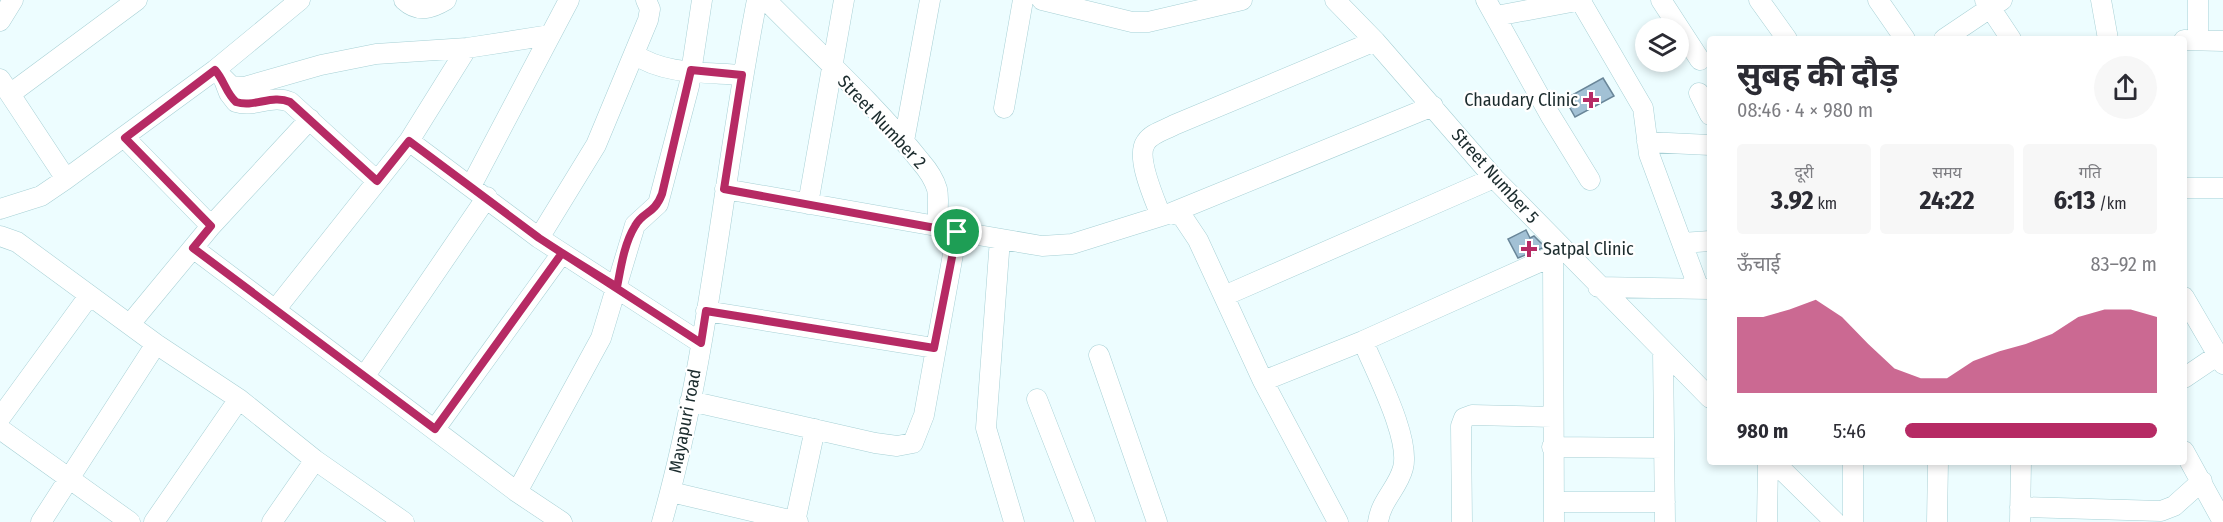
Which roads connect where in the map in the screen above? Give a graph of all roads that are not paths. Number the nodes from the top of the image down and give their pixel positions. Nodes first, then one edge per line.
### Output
1 (13, 0) edge
2 (137, 0) edge
3 (300, 0) edge
4 (404, 0) edge
5 (446, 0) edge
6 (569, 0) edge
7 (646, 0) edge
8 (702, 0) edge
9 (757, 0) edge
10 (766, 0) edge
11 (844, 0) edge
12 (930, 0) edge
13 (1023, 0) edge
14 (1042, 0) edge
15 (1242, 0) edge
16 (1335, 0) edge
17 (1581, 0) edge
18 (1661, 0) edge
19 (1759, 0) edge
20 (1878, 0) edge
21 (2101, 0) edge
22 (2198, 0) edge
23 (1992, 2) edge
24 (1092, 7) edge
25 (1176, 8) edge
26 (1491, 8) edge
27 (0, 21) edge
28 (550, 35) junction
29 (1785, 36) edge
30 (1903, 36) edge
31 (1948, 36) edge
32 (2009, 36) edge
33 (2107, 36) edge
34 (2191, 40) edge
35 (1375, 41) junction
36 (2223, 41) edge
37 (467, 48) junction
38 (634, 54) junction
39 (1700, 60) dead end
40 (833, 69) junction
41 (691, 70) junction
42 (219, 75) junction
43 (742, 75) junction
44 (5, 86) edge
45 (1699, 93) dead end
46 (1433, 106) junction
47 (1004, 108) dead end
48 (1707, 109) edge
49 (310, 119) junction
50 (125, 138) junction
51 (409, 141) junction
52 (904, 141) junction
53 (1647, 142) junction
54 (1707, 146) edge
55 (1494, 178) junction
56 (66, 180) junction
57 (1590, 180) dead end
58 (377, 181) junction
59 (471, 186) junction
60 (2187, 188) edge
61 (2223, 188) edge
62 (724, 189) junction
63 (487, 197) junction
64 (808, 204) junction
65 (0, 209) edge
66 (1166, 215) junction
67 (211, 226) junction
68 (950, 229) junction
69 (0, 236) edge
70 (539, 238) junction
71 (992, 238) junction
72 (1707, 241) edge
73 (1682, 243) junction
74 (193, 248) junction
75 (562, 253) junction
76 (1559, 254) junction
77 (617, 287) junction
78 (1598, 287) junction
79 (1705, 289) edge
80 (89, 296) junction
81 (1224, 296) junction
82 (2187, 302) edge
83 (275, 310) junction
84 (706, 311) junction
85 (130, 324) junction
86 (1363, 341) junction
87 (701, 343) junction
88 (156, 344) junction
89 (934, 348) junction
90 (1663, 351) junction
91 (1099, 355) dead end
92 (2221, 359) edge
93 (1707, 374) edge
94 (1688, 375) junction
95 (2187, 376) edge
96 (364, 377) junction
97 (1263, 381) junction
98 (1707, 395) edge
99 (239, 399) junction
100 (1037, 399) dead end
101 (690, 401) junction
102 (1552, 417) junction
103 (0, 418) edge
104 (0, 429) edge
105 (435, 429) junction
106 (815, 429) junction
107 (1552, 447) junction
108 (1664, 448) junction
109 (2187, 456) edge
110 (315, 460) junction
111 (1768, 465) edge
112 (1777, 465) edge
113 (1853, 465) edge
114 (1938, 465) edge
115 (2021, 465) edge
116 (70, 480) junction
117 (2202, 481) junction
118 (517, 492) junction
119 (671, 492) junction
120 (1554, 502) junction
121 (1665, 502) junction
122 (2020, 514) edge
123 (41, 522) edge
124 (130, 522) edge
125 (154, 522) edge
126 (272, 522) edge
127 (404, 522) edge
128 (562, 522) edge
129 (662, 522) edge
130 (796, 522) edge
131 (1014, 522) edge
132 (1085, 522) edge
133 (1157, 522) edge
134 (1338, 522) edge
135 (1378, 522) edge
136 (1462, 522) edge
137 (1554, 522) edge
138 (1665, 522) edge
139 (1767, 522) edge
140 (1835, 522) edge
141 (1853, 522) edge
142 (1937, 522) edge
143 (2223, 522) edge

1 - 27 street
2 - 44 street
3 - 42 street
4 - 5 street
6 - 28 street
7 - 38 street
8 - 41 street
9 - 43 street, Mayapuri road
10 - 40 street, Street Number 2
11 - 40 street
12 - 52 street
13 - 47 street
14 - 24 street
15 - 25 street
16 - 35 street, Street Number 5
17 - 26 street
17 - 53 street
18 - 39 street
19 - 29 street
20 - 30 street
21 - 33 street
22 - 34 street
23 - 31 street
23 - 32 street
24 - 25 street
26 - 57 street
28 - 37 street
28 - 59 street
34 - 36 street
35 - 46 street, Street Number 5
35 - 66 street
37 - 42 street
37 - 51 street
38 - 41 street
38 - 70 street
40 - 52 street, Street Number 2
40 - 64 street
41 - 43 street
41 - 77 street
42 - 49 street
42 - 50 street
43 - 62 street, Mayapuri road
44 - 56 street
45 - 48 street
46 - 55 street, Street Number 5
46 - 66 street
49 - 58 street
49 - 67 street
50 - 56 street
50 - 67 street
51 - 58 street
51 - 59 street
52 - 68 street, Street Number 2
53 - 54 street
53 - 73 street
55 - 76 street, Street Number 5
55 - 81 street
56 - 65 street
58 - 83 street
59 - 63 street
60 - 61 street
62 - 64 street
62 - 84 street, Mayapuri road
63 - 70 street
63 - 96 street
64 - 68 street
66 - 71 street
66 - 81 street
67 - 74 street
68 - 71 street
68 - 89 street
69 - 80 street
70 - 75 street
71 - 131 street
72 - 73 street
73 - 79 street
74 - 83 street
74 - 85 street
75 - 77 street
75 - 105 street
76 - 78 street, Street Number 5
76 - 86 street
76 - 102 street
77 - 87 street
77 - 118 street
78 - 79 street
78 - 90 street, Street Number 5
80 - 85 street
80 - 103 street
81 - 97 street
82 - 92 street
83 - 96 street
84 - 87 street, Mayapuri road
84 - 89 street
85 - 88 street
86 - 97 street
86 - 135 street
87 - 101 street, Mayapuri road
88 - 99 street
88 - 116 street
89 - 106 street
90 - 94 street, Street Number 5
90 - 108 street
91 - 133 street
92 - 95 street
93 - 94 street
94 - 98 street, Street Number 5
96 - 105 street
97 - 134 street
99 - 110 street
99 - 125 street
100 - 132 street
101 - 106 street
101 - 119 street, Mayapuri road
102 - 107 street
102 - 136 street
104 - 116 street
105 - 118 street
106 - 130 street
107 - 108 street
107 - 120 street
108 - 121 street
109 - 117 street
110 - 126 street
110 - 127 street
111 - 139 street
112 - 140 street
113 - 141 street
114 - 142 street
115 - 122 street
116 - 123 street
116 - 124 street
117 - 122 street
117 - 143 street
118 - 128 street
119 - 129 street, Mayapuri road
119 - 130 street
120 - 121 street
120 - 137 street
121 - 138 street

